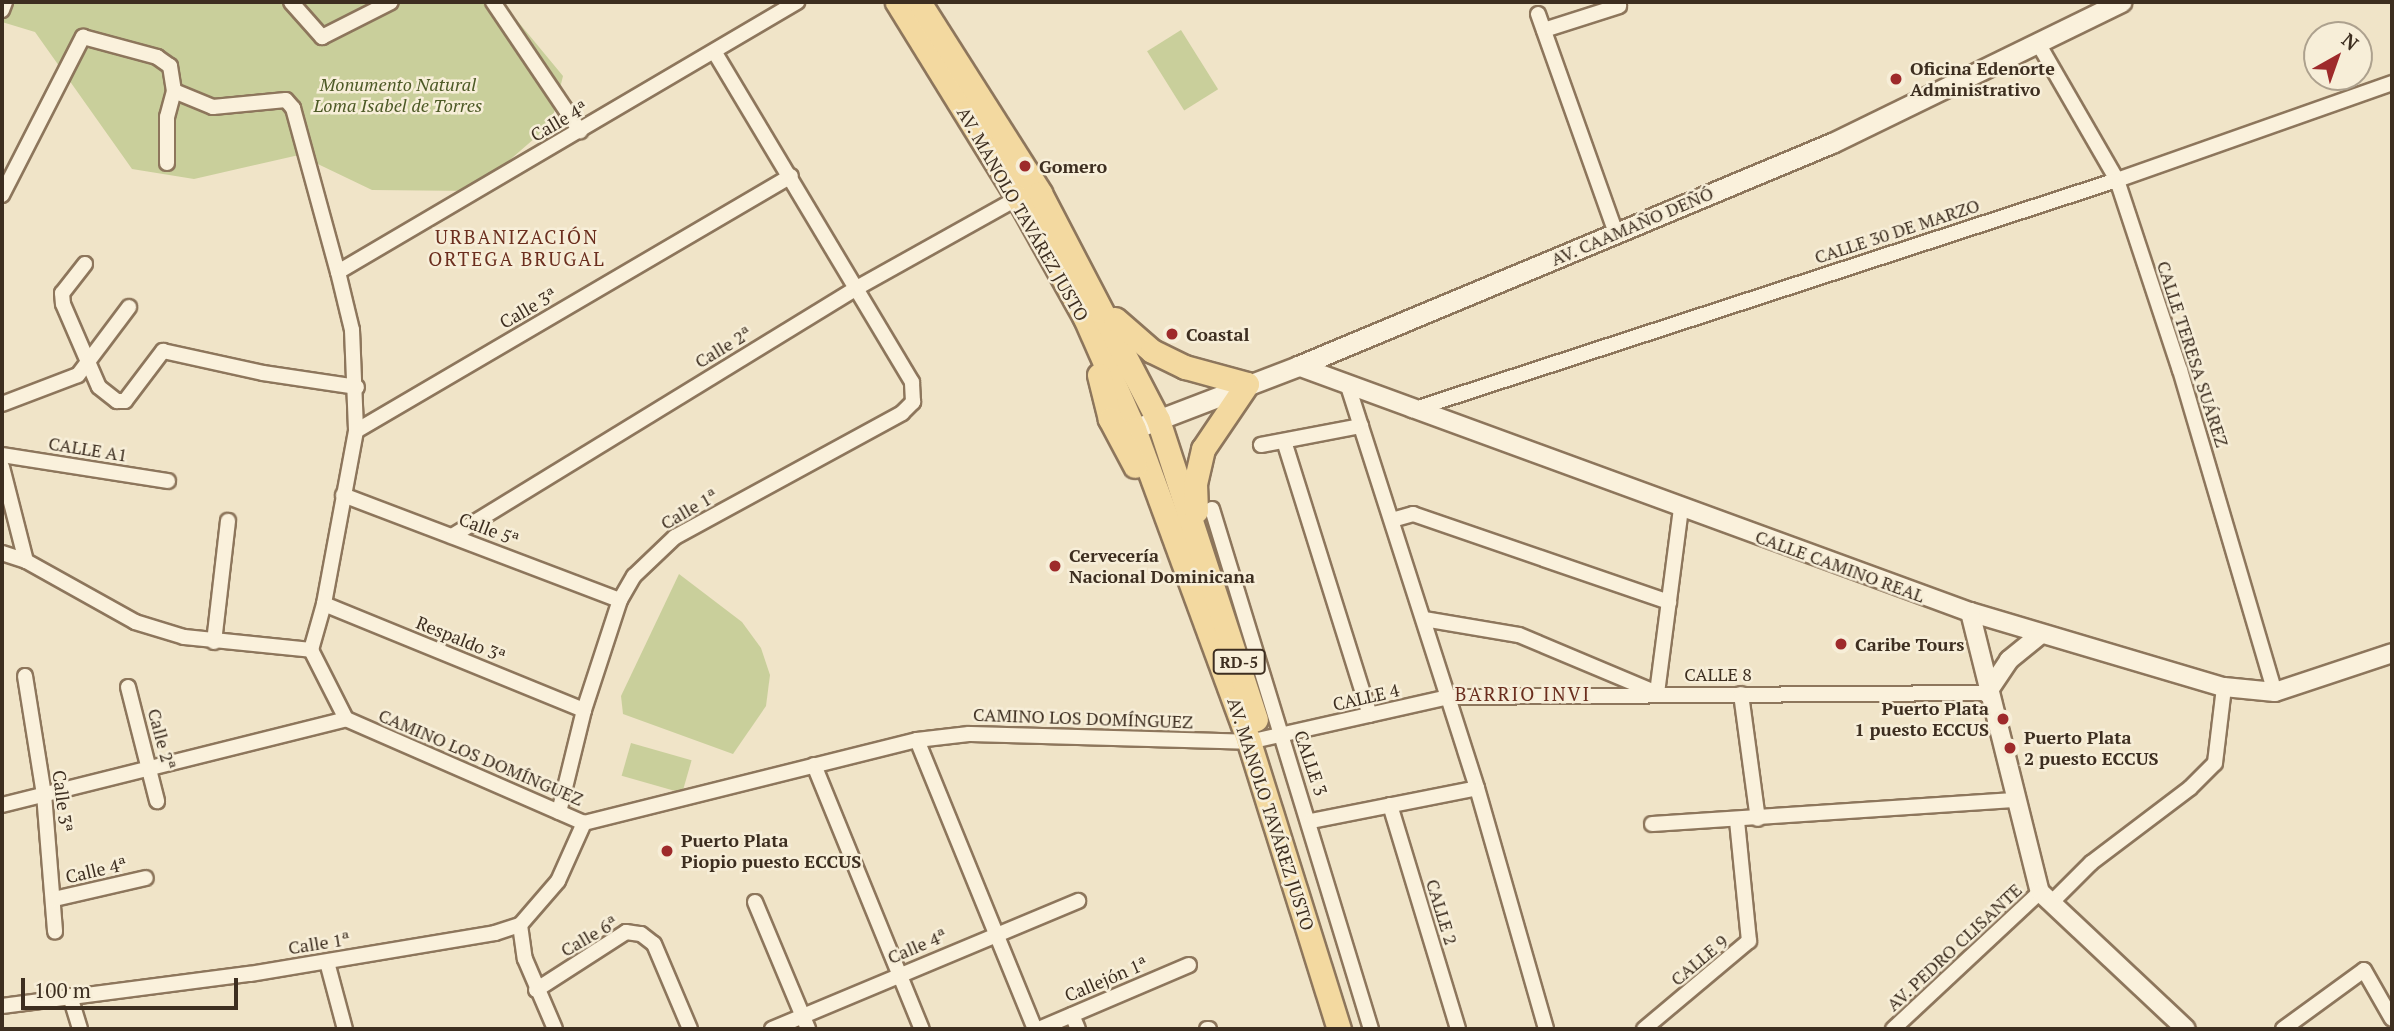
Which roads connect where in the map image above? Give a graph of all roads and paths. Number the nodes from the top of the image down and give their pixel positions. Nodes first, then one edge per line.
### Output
1 (5, 2) edge
2 (291, 2) edge
3 (391, 2) edge
4 (494, 2) edge
5 (797, 2) edge
6 (897, 2) edge
7 (919, 2) edge
8 (2121, 2) edge
9 (1619, 6) dead end
10 (2, 10) edge
11 (1538, 14) dead end
12 (1544, 30) junction
13 (2038, 43) junction
14 (715, 54) junction
15 (2392, 83) edge
16 (174, 91) junction
17 (580, 131) junction
18 (167, 163) dead end
19 (791, 176) junction
20 (2117, 180) junction
21 (2, 195) edge
22 (1018, 198) junction
23 (1616, 233) junction
24 (85, 264) dead end
25 (338, 272) junction
26 (855, 289) junction
27 (1101, 304) junction
28 (129, 307) dead end
29 (1095, 341) junction
30 (87, 364) junction
31 (1298, 366) junction
32 (1247, 384) junction
33 (1348, 386) junction
34 (357, 387) junction
35 (2, 404) edge
36 (1412, 410) junction
37 (1158, 419) junction
38 (1361, 426) junction
39 (1134, 429) junction
40 (356, 431) junction
41 (1284, 441) junction
42 (1261, 445) dead end
43 (2, 455) edge
44 (2, 467) edge
45 (168, 481) dead end
46 (343, 495) junction
47 (1163, 505) junction
48 (1212, 509) dead end
49 (1681, 509) junction
50 (1392, 520) junction
51 (228, 521) dead end
52 (1199, 535) junction
53 (452, 536) junction
54 (2, 553) edge
55 (26, 561) junction
56 (620, 600) junction
57 (1669, 601) junction
58 (324, 604) junction
59 (1970, 612) junction
60 (1424, 619) junction
61 (2039, 636) junction
62 (214, 642) junction
63 (311, 650) junction
64 (2392, 653) edge
65 (25, 676) dead end
66 (128, 687) dead end
67 (2224, 687) junction
68 (1987, 692) junction
69 (2275, 692) junction
70 (1657, 693) junction
71 (1741, 694) junction
72 (1449, 697) junction
73 (583, 709) junction
74 (1370, 715) junction
75 (346, 719) junction
76 (1264, 739) junction
77 (917, 740) junction
78 (814, 765) junction
79 (151, 768) junction
80 (1477, 788) junction
81 (44, 794) junction
82 (2014, 800) junction
83 (157, 801) dead end
84 (2, 805) edge
85 (1390, 805) junction
86 (559, 812) junction
87 (1758, 820) junction
88 (1311, 821) junction
89 (1737, 821) junction
90 (584, 823) junction
91 (1652, 824) dead end
92 (146, 878) dead end
93 (2046, 898) junction
94 (54, 899) junction
95 (1078, 901) dead end
96 (755, 902) dead end
97 (520, 925) junction
98 (55, 932) dead end
99 (998, 932) junction
100 (327, 962) junction
101 (1189, 965) dead end
102 (901, 973) junction
103 (536, 990) junction
104 (70, 996) junction
105 (2, 1006) edge
106 (2392, 1019) edge
107 (1075, 1022) edge
108 (805, 1023) edge
109 (79, 1029) edge
110 (345, 1029) edge
111 (555, 1029) edge
112 (690, 1029) edge
113 (772, 1029) edge
114 (922, 1029) edge
115 (1037, 1029) edge
116 (1339, 1029) edge
117 (1353, 1029) edge
118 (1371, 1029) edge
119 (1458, 1029) edge
120 (1546, 1029) edge
121 (1644, 1029) edge
122 (1893, 1029) edge
123 (2186, 1029) edge
124 (2283, 1029) edge

1 - 10 street
2 - 3 street
4 - 17 street
5 - 14 street, Calle 4ª
6 - 22 main road, AV. MANOLO TAVÁREZ JUSTO / RD-5
7 - 27 main road, AV. MANOLO TAVÁREZ JUSTO / RD-5
8 - 13 main road, AV. CAAMAÑO DEÑÓ
9 - 12 street
11 - 12 street
12 - 23 street
13 - 20 street, CALLE TERESA SUÁREZ
13 - 23 main road, AV. CAAMAÑO DEÑÓ
14 - 17 street, Calle 4ª
14 - 19 street
15 - 20 street, CALLE 30 DE MARZO
16 - 18 street
16 - 21 street
16 - 25 street
17 - 25 street, Calle 4ª
19 - 26 street
19 - 40 street, Calle 3ª
20 - 36 street, CALLE 30 DE MARZO
20 - 69 street, CALLE TERESA SUÁREZ
22 - 26 street, Calle 2ª
22 - 29 main road, AV. MANOLO TAVÁREZ JUSTO / RD-5
23 - 31 main road, AV. CAAMAÑO DEÑÓ
24 - 30 street
25 - 34 street
26 - 53 street, Calle 2ª
26 - 56 street, Calle 1ª
27 - 32 main road
27 - 37 main road, AV. MANOLO TAVÁREZ JUSTO / RD-5
28 - 30 street
29 - 39 main road, AV. MANOLO TAVÁREZ JUSTO / RD-5
29 - 47 main road
30 - 34 street
30 - 35 street
31 - 32 main road, AV. CAAMAÑO DEÑÓ
31 - 33 street, CALLE CAMINO REAL
32 - 37 main road, AV. CAAMAÑO DEÑÓ
32 - 52 main road
33 - 36 street, CALLE CAMINO REAL
33 - 38 street
34 - 40 street
36 - 49 street, CALLE CAMINO REAL
37 - 39 main road, AV. CAAMAÑO DEÑÓ
37 - 52 main road, AV. MANOLO TAVÁREZ JUSTO / RD-5
38 - 41 street
38 - 50 street
39 - 47 main road, AV. MANOLO TAVÁREZ JUSTO / RD-5
40 - 46 street
41 - 42 street
41 - 74 street
43 - 45 street, CALLE A1
44 - 55 street
46 - 53 street, Calle 5ª
46 - 58 street
47 - 76 main road, AV. MANOLO TAVÁREZ JUSTO / RD-5
48 - 76 street, CALLE 3
49 - 57 street
49 - 59 street, CALLE CAMINO REAL
50 - 57 street
50 - 60 street
51 - 62 street
52 - 76 main road, AV. MANOLO TAVÁREZ JUSTO / RD-5
53 - 56 street, Calle 5ª
54 - 55 street
55 - 62 street
56 - 73 street, Calle 1ª
57 - 70 street
58 - 63 street
58 - 73 street, Respaldo 3ª
59 - 61 street, CALLE CAMINO REAL
59 - 68 street
60 - 70 street
60 - 72 street
61 - 67 street, CALLE CAMINO REAL
61 - 68 street
62 - 63 street
63 - 75 street
64 - 69 street, CALLE CAMINO REAL
65 - 81 street, Calle 3ª
66 - 79 street, Calle 2ª
67 - 69 street, CALLE CAMINO REAL
67 - 93 street, AV. PEDRO CLISANTE
68 - 71 street, CALLE 8
68 - 82 street
70 - 71 street, CALLE 8
70 - 72 street, CALLE 8
71 - 87 street
72 - 74 street, CALLE 4
72 - 80 street
73 - 86 street, Calle 1ª
74 - 76 street, CALLE 4
75 - 79 street
75 - 86 street, CAMINO LOS DOMÍNGUEZ
76 - 77 street, CAMINO LOS DOMÍNGUEZ
76 - 88 street, CALLE 3
76 - 116 main road, AV. MANOLO TAVÁREZ JUSTO / RD-5
76 - 117 main road, AV. MANOLO TAVÁREZ JUSTO / RD-5
77 - 78 street, CAMINO LOS DOMÍNGUEZ
77 - 99 street
78 - 90 street, CAMINO LOS DOMÍNGUEZ
78 - 102 street
79 - 81 street
79 - 83 street, Calle 2ª
80 - 85 street
80 - 120 street
81 - 84 street
81 - 94 street, Calle 3ª
82 - 87 street
82 - 93 street
85 - 88 street
85 - 119 street, CALLE 2
86 - 90 street, CAMINO LOS DOMÍNGUEZ
87 - 89 street
88 - 118 street, CALLE 3
89 - 91 street
89 - 121 street, CALLE 9
90 - 97 street
92 - 94 street, Calle 4ª
93 - 122 street, AV. PEDRO CLISANTE
93 - 123 street
94 - 98 street, Calle 3ª
95 - 99 street, Calle 4ª
96 - 108 street
97 - 100 street, Calle 1ª
97 - 103 street
99 - 102 street, Calle 4ª
99 - 115 street
100 - 104 street, Calle 1ª
100 - 110 street
101 - 107 street, Callejón 1ª
102 - 108 street, Calle 4ª
102 - 114 street
103 - 111 street
103 - 112 street, Calle 6ª
104 - 105 street, Calle 1ª
104 - 109 street
106 - 124 street
107 - 115 street, Callejón 1ª
108 - 113 street, Calle 4ª

